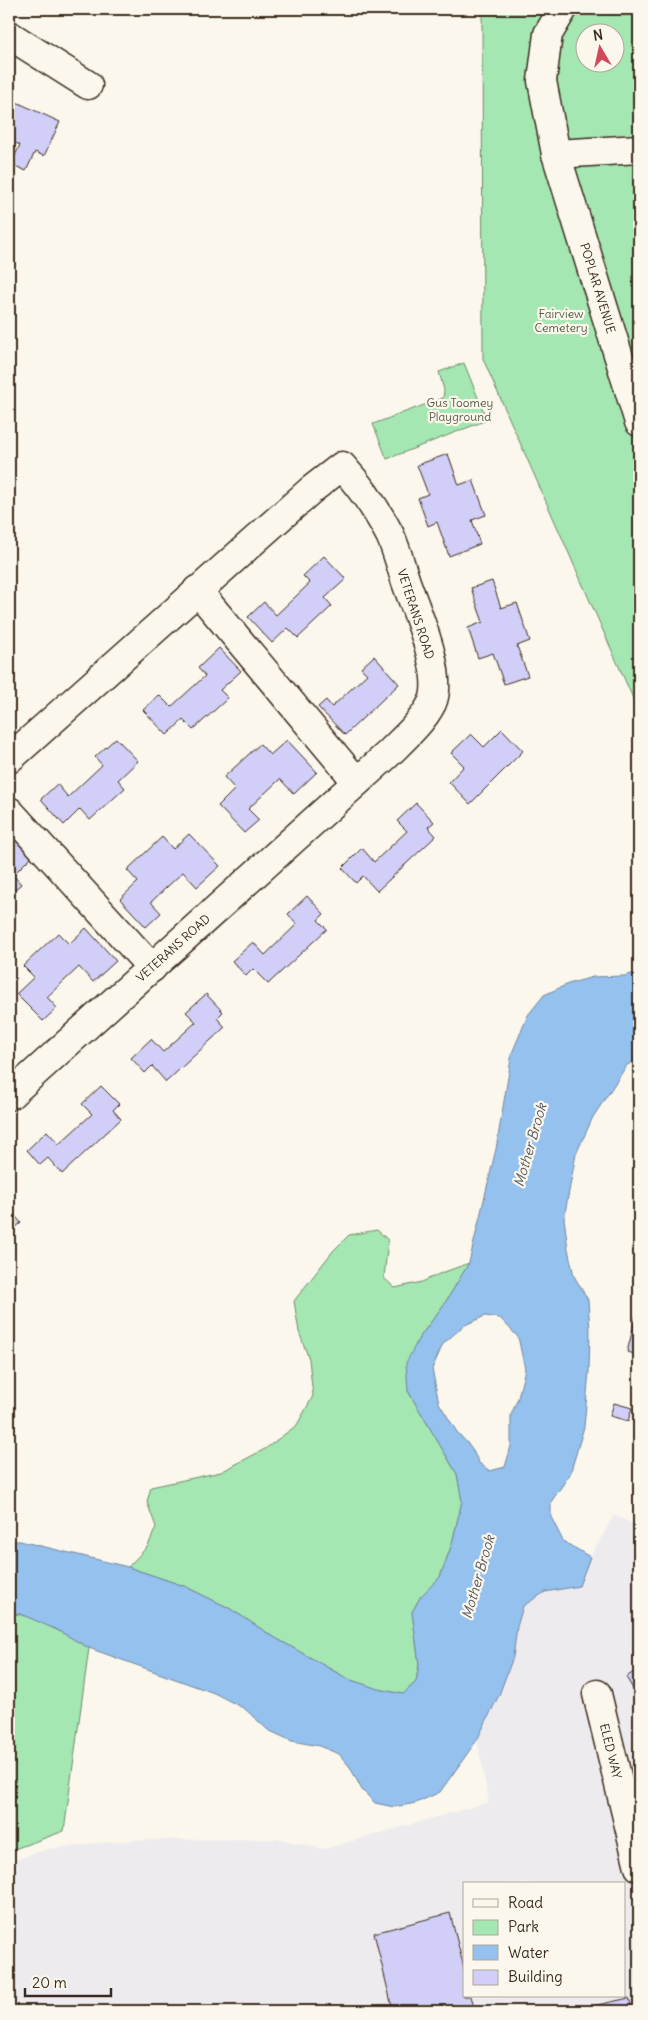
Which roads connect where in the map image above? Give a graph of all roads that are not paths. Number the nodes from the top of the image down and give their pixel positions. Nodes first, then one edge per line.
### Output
1 (563, 9) edge
2 (9, 35) edge
3 (88, 85) dead end
4 (639, 149) edge
5 (556, 154) junction
6 (639, 422) edge
7 (197, 590) junction
8 (9, 759) edge
9 (357, 782) junction
10 (9, 811) edge
11 (152, 968) junction
12 (9, 1096) edge
13 (597, 1694) dead end
14 (639, 1867) edge

1 - 5 street, POPLAR AVENUE
2 - 3 street
4 - 5 street
5 - 6 street, POPLAR AVENUE
7 - 8 street, VETERANS ROAD
7 - 9 street
7 - 9 street, VETERANS ROAD
9 - 11 street, VETERANS ROAD
10 - 11 street
11 - 12 street, VETERANS ROAD
13 - 14 street, ELED WAY

